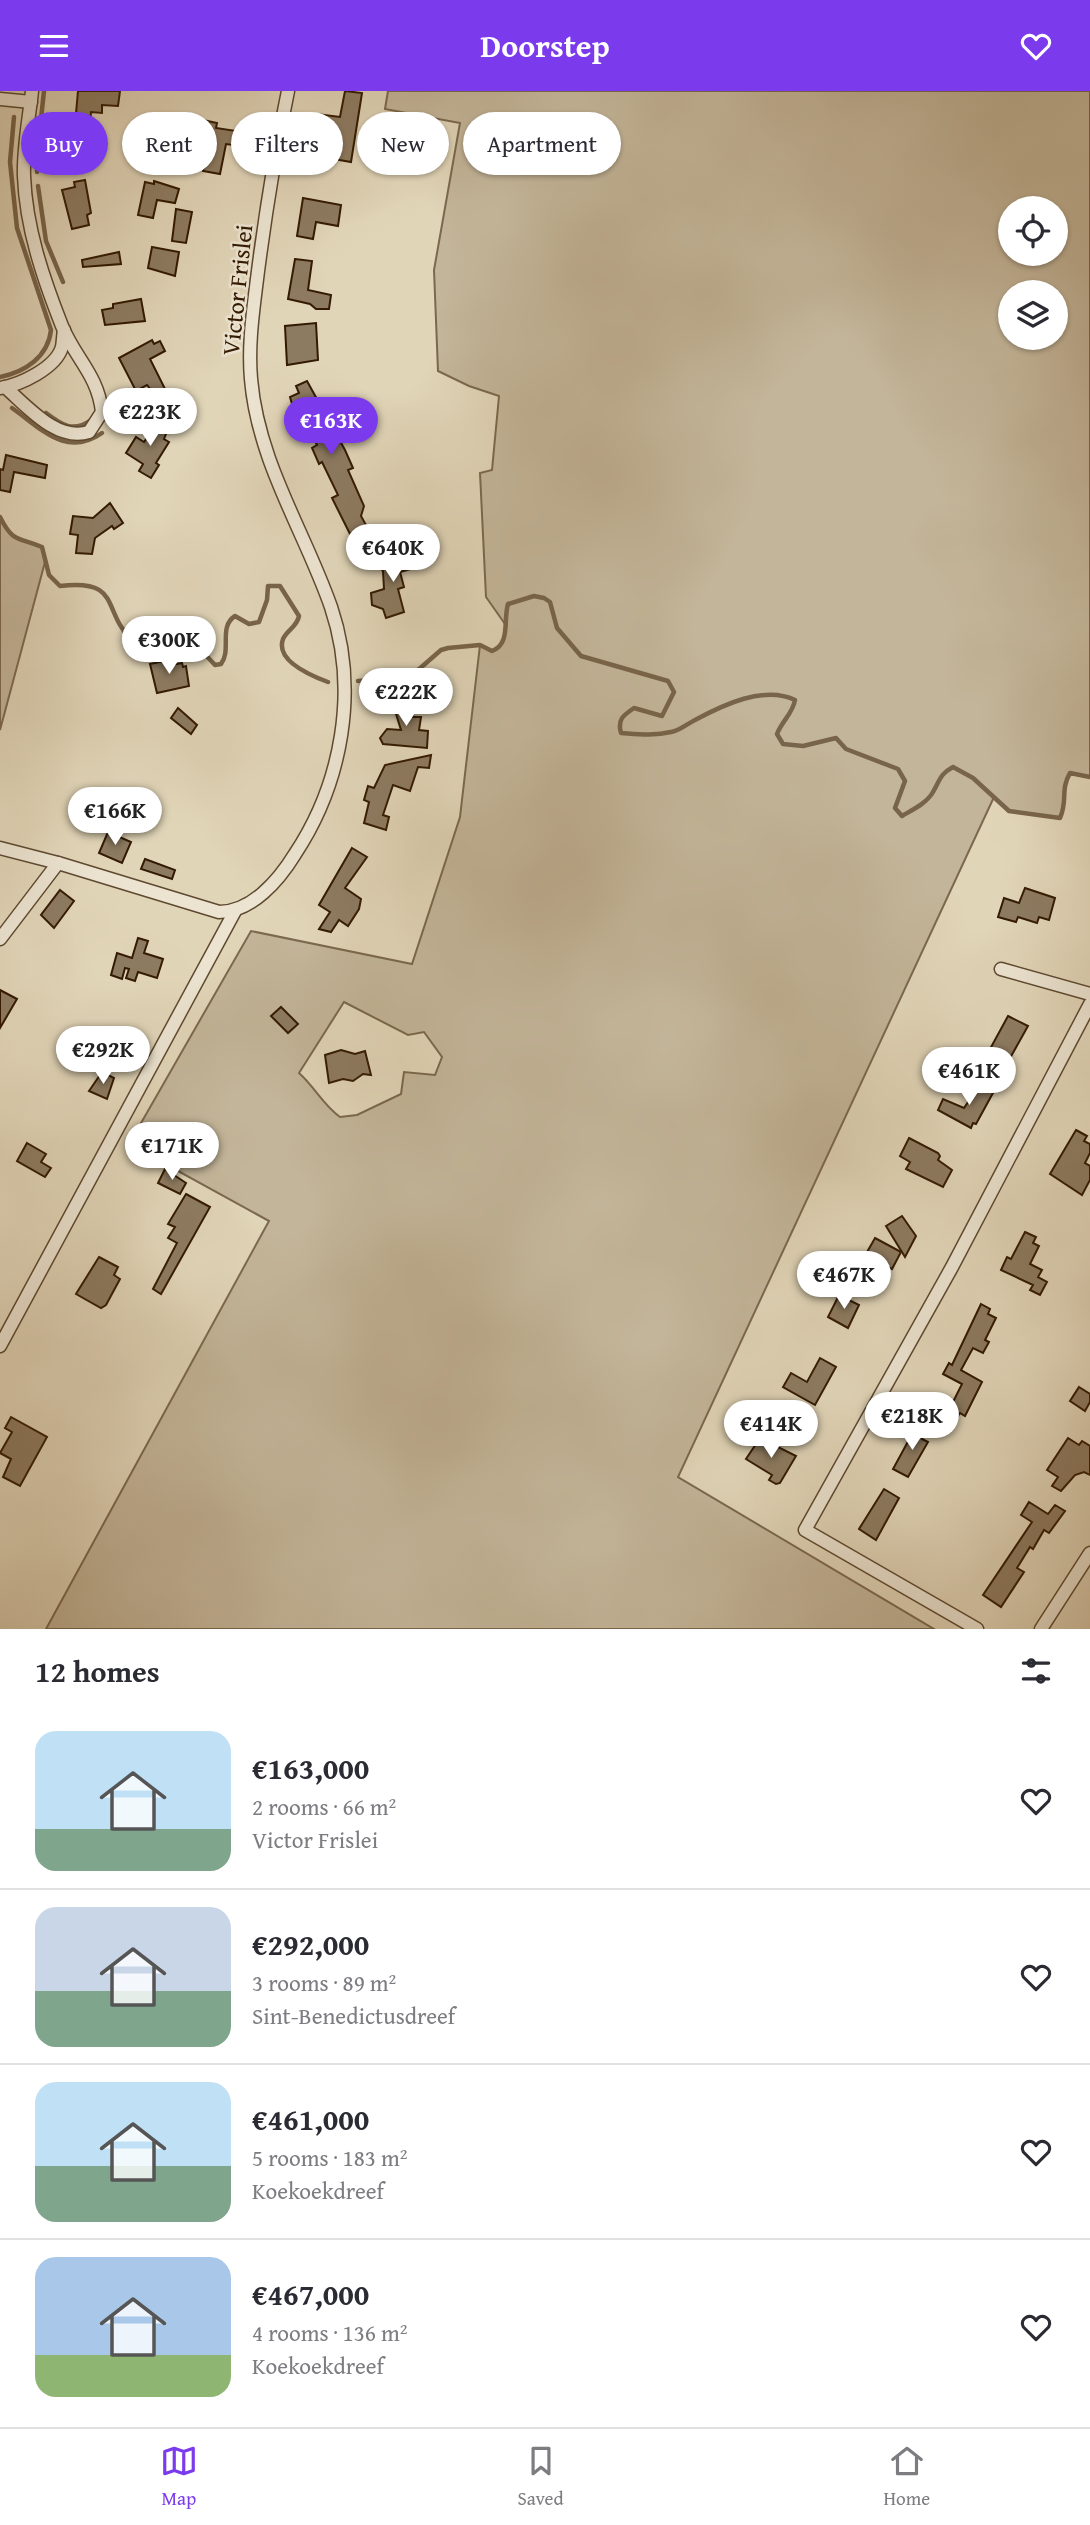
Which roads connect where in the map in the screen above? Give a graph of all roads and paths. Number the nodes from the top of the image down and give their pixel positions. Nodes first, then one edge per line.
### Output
1 (288, 91) edge
2 (31, 96) edge
3 (0, 99) edge
4 (64, 330) junction
5 (3, 388) edge
6 (0, 848) edge
7 (58, 863) junction
8 (235, 911) junction
9 (0, 939) edge
10 (1001, 969) dead end
11 (1090, 994) edge
12 (1090, 1004) edge
13 (0, 1346) edge
14 (1090, 1553) edge
15 (976, 1629) edge
16 (1041, 1629) edge

1 - 8 street, Victor Frislei
2 - 3 street
2 - 4 street
4 - 5 street
4 - 5 street
6 - 7 street
7 - 8 street
7 - 9 street
8 - 13 street
10 - 11 street
12 - 15 street
14 - 16 street

